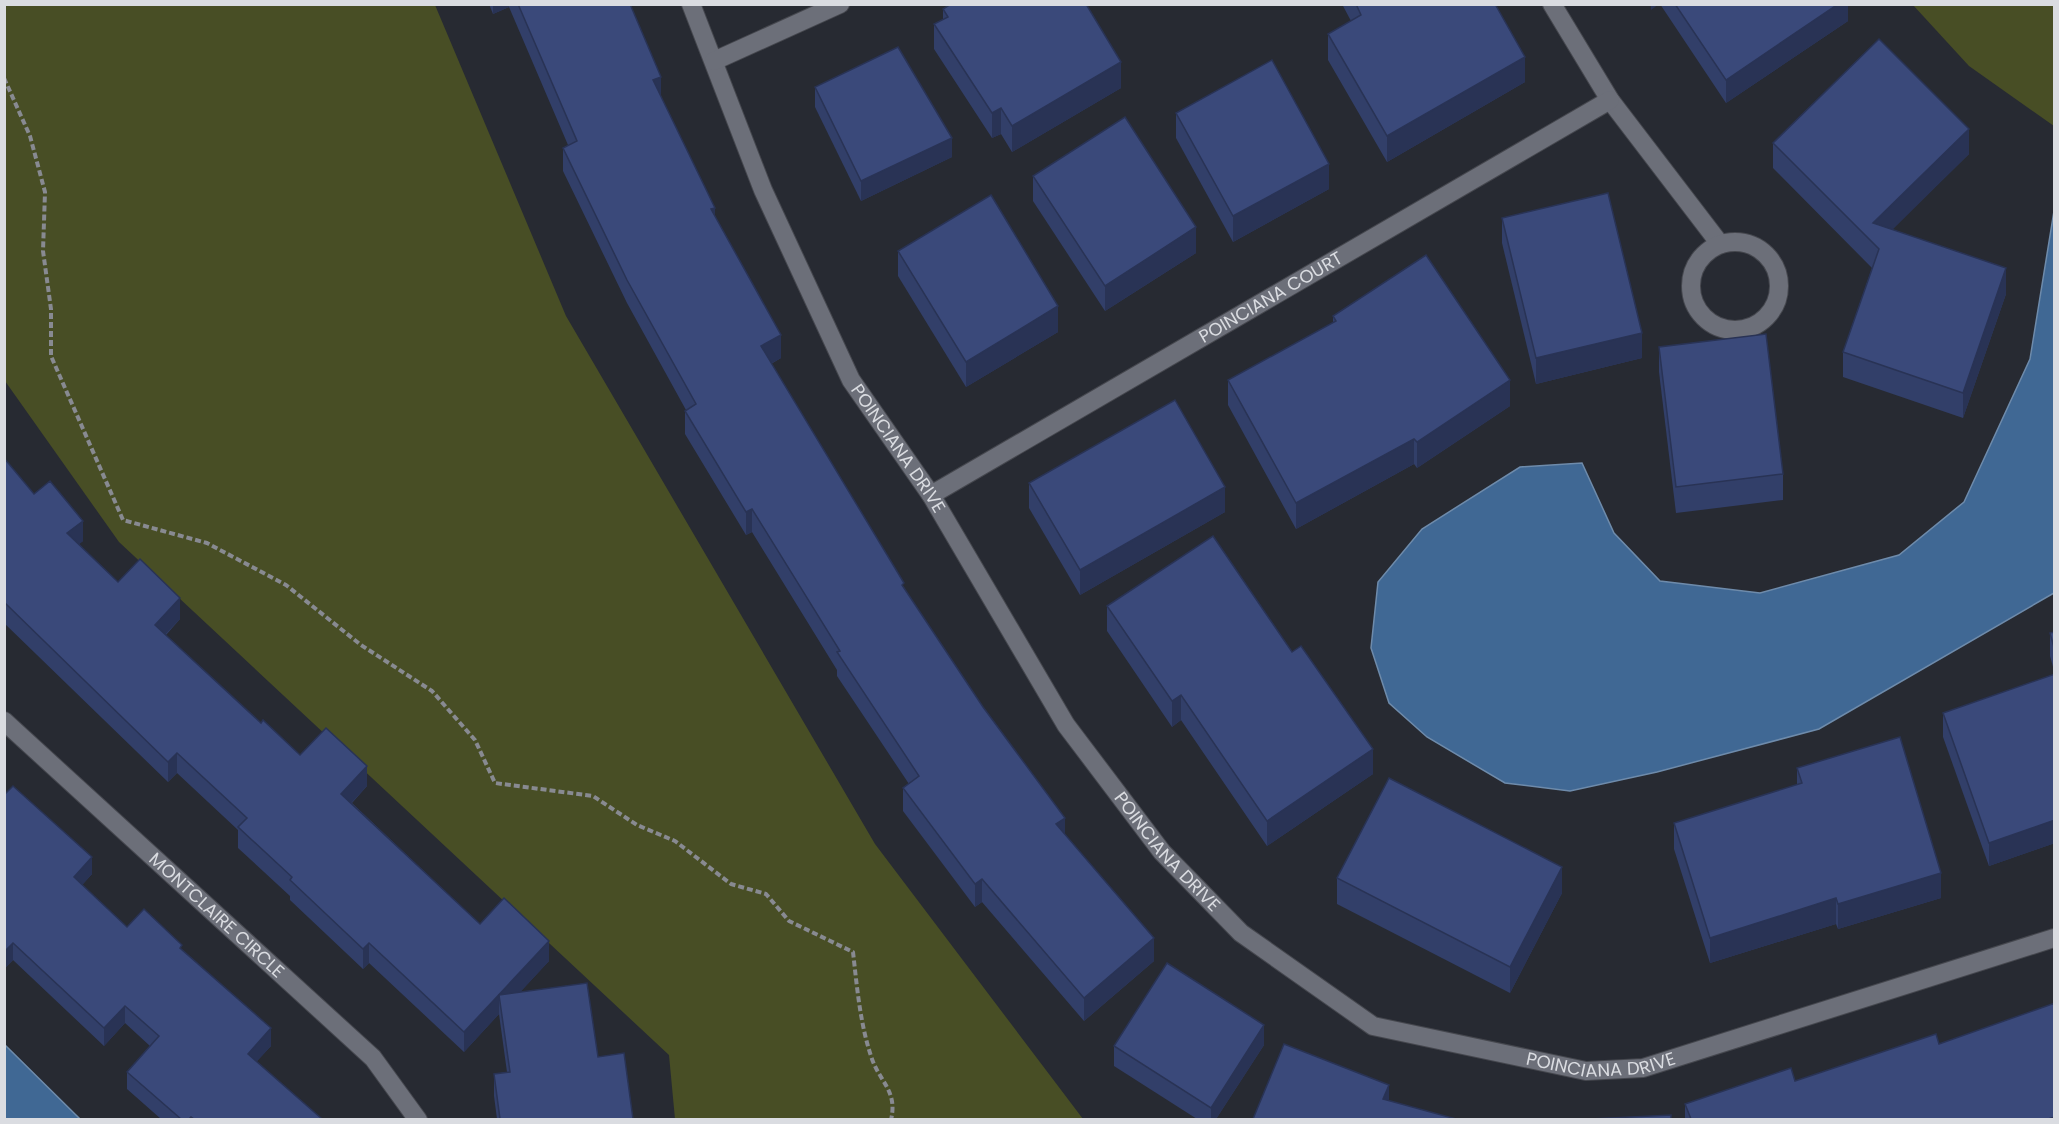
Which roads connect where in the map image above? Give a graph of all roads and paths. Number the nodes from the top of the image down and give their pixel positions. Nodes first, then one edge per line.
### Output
1 (691, 4) edge
2 (840, 4) edge
3 (1552, 4) edge
4 (714, 61) junction
5 (4, 78) edge
6 (1610, 100) junction
7 (1720, 244) junction
8 (932, 495) junction
9 (4, 721) edge
10 (2055, 938) edge
11 (418, 1119) edge
12 (891, 1119) edge

1 - 4 street, POINCIANA DRIVE
2 - 4 street
3 - 6 street
4 - 8 street, POINCIANA DRIVE
5 - 12 path
6 - 7 street
6 - 8 street, POINCIANA COURT
7 - 7 street
8 - 10 street, POINCIANA DRIVE
9 - 11 street, MONTCLAIRE CIRCLE

